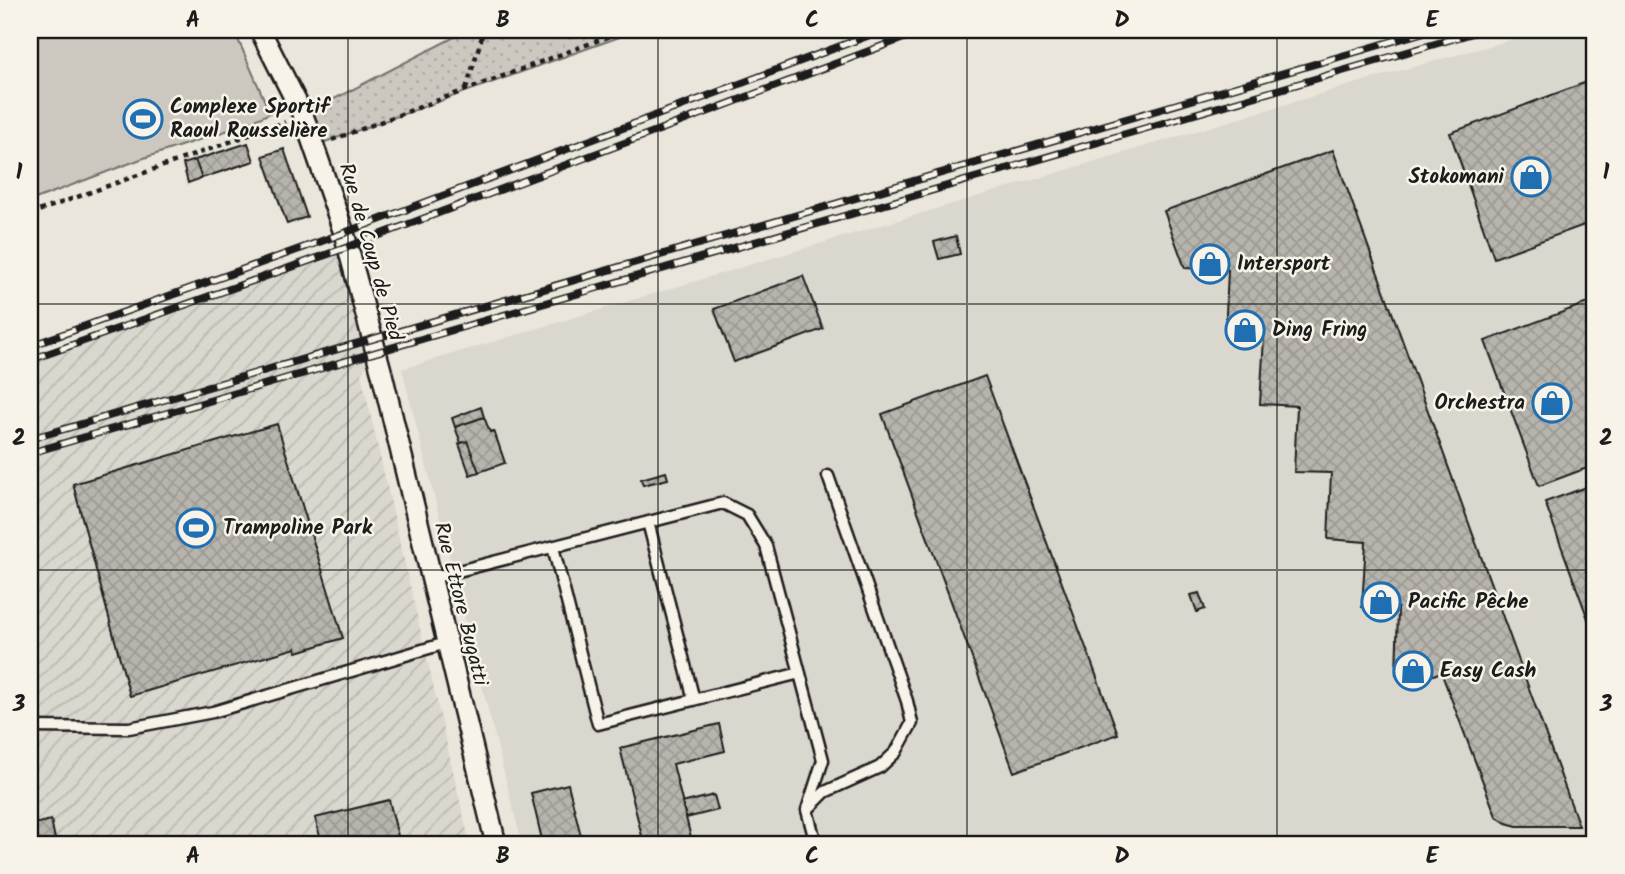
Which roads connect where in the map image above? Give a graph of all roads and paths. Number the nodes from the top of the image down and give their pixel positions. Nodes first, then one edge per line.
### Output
1 (260, 30) edge
2 (484, 30) edge
3 (626, 30) edge
4 (466, 90) junction
5 (303, 115) junction
6 (314, 146) junction
7 (30, 214) edge
8 (382, 374) joint
9 (828, 476) dead end
10 (648, 522) junction
11 (552, 547) junction
12 (430, 578) junction
13 (446, 643) junction
14 (800, 673) junction
15 (694, 700) junction
16 (30, 727) edge
17 (807, 810) junction
18 (496, 844) edge
19 (816, 844) edge

1 - 5 street, Rue de Coup de Pied
2 - 4 path
3 - 4 path
4 - 6 path
5 - 6 street, Rue de Coup de Pied
5 - 7 path
6 - 8 street, Rue de Coup de Pied
8 - 12 street, Rue Ettore Bugatti
9 - 17 lane
10 - 11 lane
10 - 14 lane
10 - 15 lane
11 - 12 lane
11 - 15 lane
12 - 13 street, Rue Ettore Bugatti
13 - 16 lane
13 - 18 street, Rue Ettore Bugatti
14 - 15 lane
14 - 17 lane
17 - 19 lane

